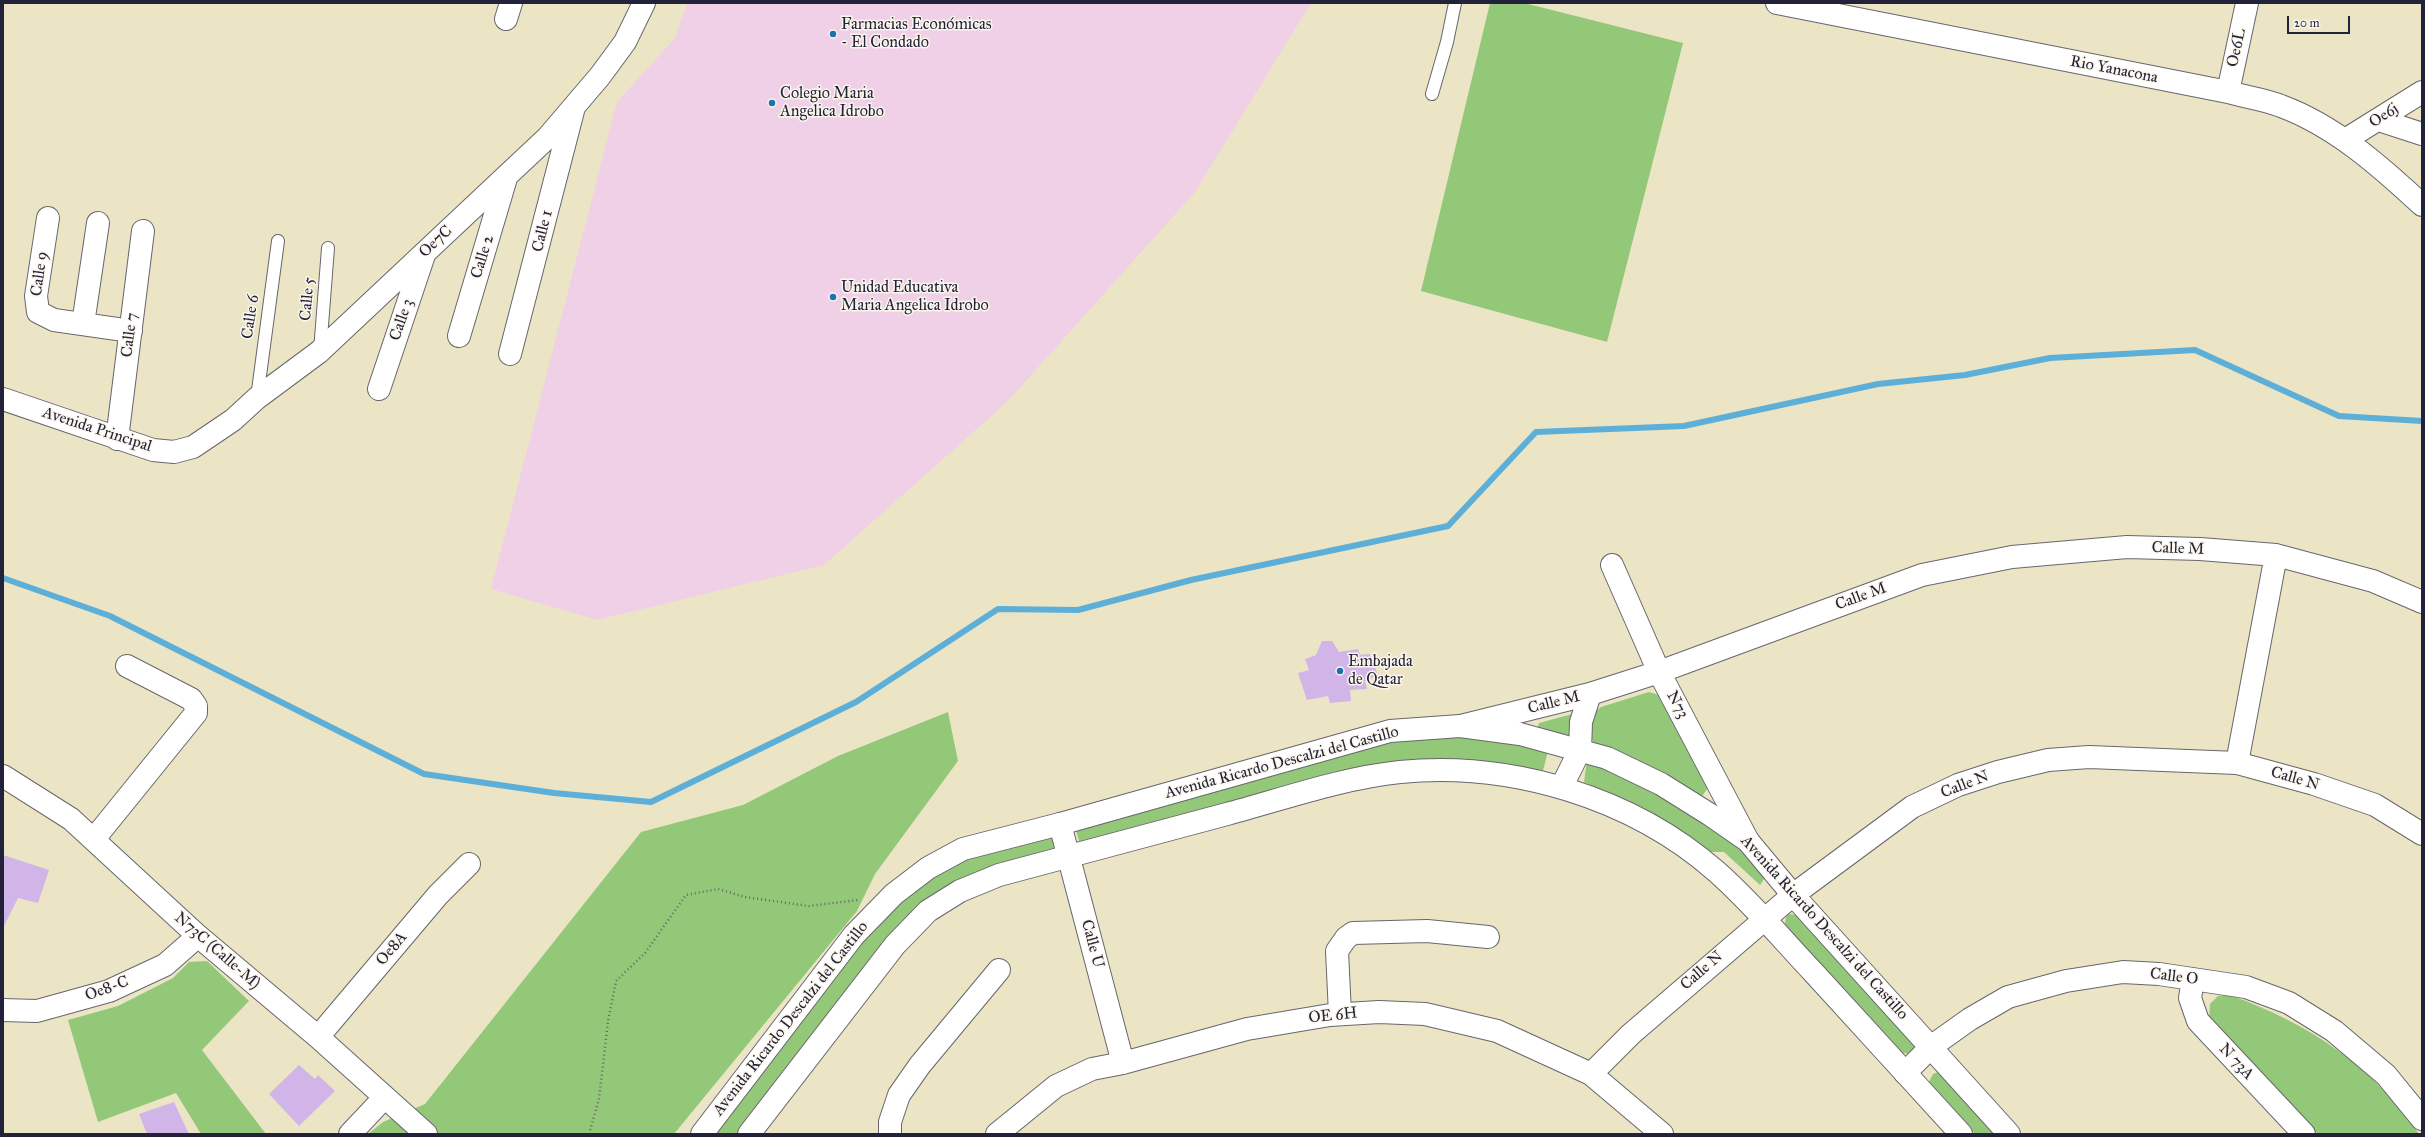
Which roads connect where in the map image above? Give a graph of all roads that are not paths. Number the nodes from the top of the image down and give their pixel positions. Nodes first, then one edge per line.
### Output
1 (644, 3) edge
2 (1455, 3) edge
3 (1777, 3) edge
4 (2247, 3) edge
5 (1831, 8) edge
6 (2228, 92) junction
7 (2422, 92) edge
8 (1432, 94) dead end
9 (574, 108) junction
10 (2379, 120) junction
11 (2418, 131) edge
12 (2345, 140) junction
13 (506, 178) junction
14 (2422, 204) edge
15 (48, 218) dead end
16 (98, 223) dead end
17 (143, 231) dead end
18 (278, 241) dead end
19 (328, 248) dead end
20 (425, 252) junction
21 (82, 324) junction
22 (131, 331) junction
23 (459, 336) dead end
24 (320, 352) junction
25 (510, 354) dead end
26 (379, 389) dead end
27 (257, 398) junction
28 (3, 399) edge
29 (117, 439) junction
30 (193, 447) joint
31 (2276, 556) junction
32 (1612, 565) dead end
33 (2422, 602) edge
34 (127, 666) dead end
35 (1660, 672) junction
36 (1590, 694) junction
37 (1460, 726) junction
38 (1580, 750) junction
39 (2237, 763) junction
40 (3, 776) edge
41 (1562, 786) junction
42 (1060, 824) junction
43 (2422, 834) edge
44 (94, 839) junction
45 (1748, 842) junction
46 (1069, 857) junction
47 (469, 864) dead end
48 (1793, 895) junction
49 (1763, 918) junction
50 (198, 936) junction
51 (1488, 937) dead end
52 (999, 970) dead end
53 (2192, 979) junction
54 (3, 1010) edge
55 (1340, 1014) junction
56 (318, 1037) junction
57 (1932, 1046) junction
58 (1123, 1063) junction
59 (1905, 1072) junction
60 (1591, 1074) junction
61 (384, 1098) junction
62 (2422, 1119) edge
63 (1650, 1130) edge
64 (350, 1134) edge
65 (426, 1134) edge
66 (702, 1134) edge
67 (749, 1134) edge
68 (890, 1134) edge
69 (998, 1134) edge
70 (1961, 1134) edge
71 (2009, 1134) edge
72 (2304, 1134) edge

1 - 9 street, Oe7C
2 - 8 lane
3 - 5 street, Rio Yanacona
4 - 6 street, Oe6L
5 - 6 street, Rio Yanacona
6 - 12 street, Rio Yanacona
7 - 10 street, Oe6j
9 - 13 street, Oe7C
9 - 25 street, Calle 1
10 - 11 street
10 - 12 street, Oe6j
12 - 14 street, Rio Yanacona
13 - 20 street, Oe7C
13 - 23 street, Calle 2
15 - 21 street, Calle 9
16 - 21 street
17 - 22 street, Calle 7
18 - 27 lane, Calle 6
19 - 24 lane, Calle 5
20 - 24 street, Oe7C
20 - 26 street, Calle 3
21 - 22 street
22 - 29 street, Calle 7
24 - 27 street, Oe7C
27 - 30 street, Oe7C
28 - 29 street, Avenida Principal
29 - 30 street, Avenida Principal
31 - 33 street, Calle M
31 - 35 street, Calle M
31 - 39 street
32 - 35 street, N73
34 - 44 street
35 - 36 street, Calle M
35 - 45 street, N73
36 - 37 street, Calle M
36 - 38 street
37 - 38 street, Avenida Ricardo Descalzi del Castillo
37 - 42 street, Avenida Ricardo Descalzi del Castillo
38 - 41 street
38 - 45 street, Avenida Ricardo Descalzi del Castillo
39 - 43 street, Calle N
39 - 48 street, Calle N
40 - 44 street, N73C (Calle-M)
41 - 46 street
41 - 49 street
42 - 46 street, Calle U
42 - 66 street, Avenida Ricardo Descalzi del Castillo
44 - 50 street, N73C (Calle-M)
45 - 48 street, Avenida Ricardo Descalzi del Castillo
46 - 58 street, Calle U
46 - 67 street
47 - 56 street, Oe8A
48 - 49 street, Calle N
48 - 57 street, Avenida Ricardo Descalzi del Castillo
49 - 59 street
49 - 60 street, Calle N
50 - 54 street, Oe8-C
50 - 56 street, N73C (Calle-M)
51 - 55 street
52 - 68 street
53 - 57 street, Calle O
53 - 62 street, Calle O
53 - 72 street, N 73A
55 - 58 street, OE 6H
55 - 60 street, OE 6H
56 - 61 street, N73C (Calle-M)
57 - 59 street, Calle O
57 - 71 street, Avenida Ricardo Descalzi del Castillo
58 - 69 street, OE 6H
59 - 70 street
60 - 63 street, OE 6H
61 - 64 street
61 - 65 street, N73C (Calle-M)

